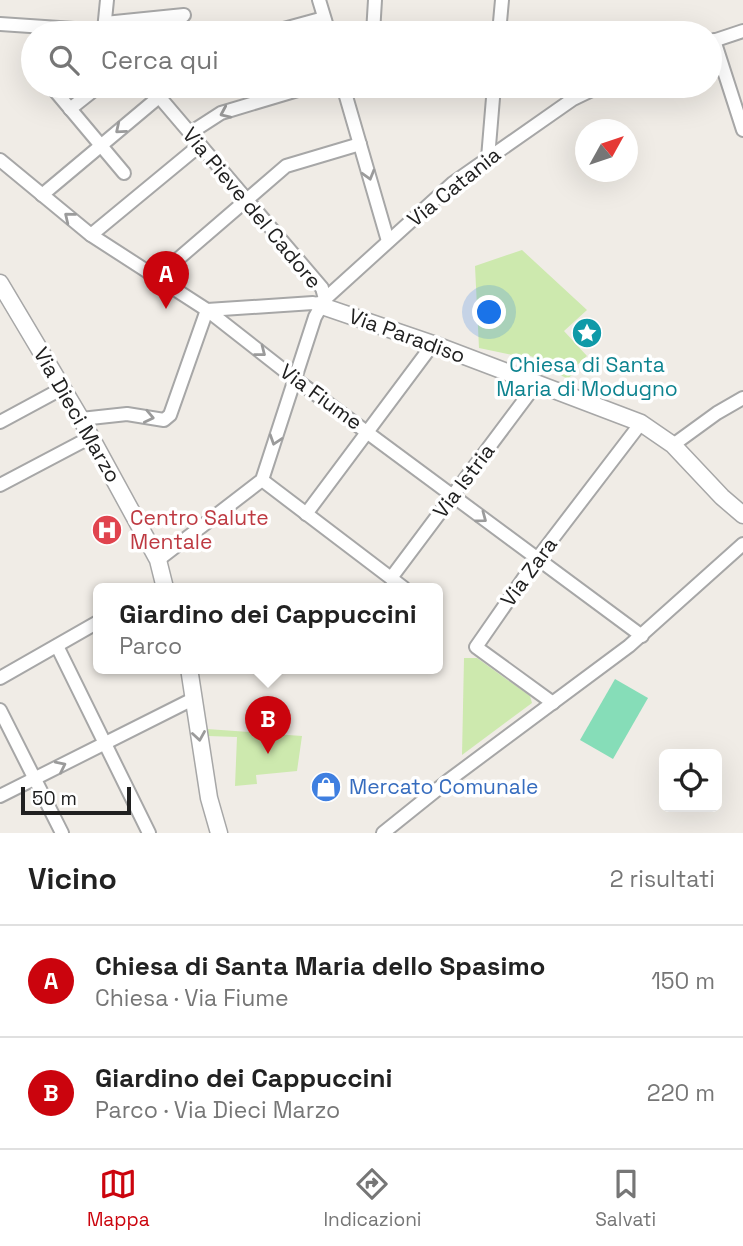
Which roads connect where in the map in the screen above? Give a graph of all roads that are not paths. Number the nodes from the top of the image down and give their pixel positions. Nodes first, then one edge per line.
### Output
1 (107, 0) edge
2 (320, 0) edge
3 (375, 0) edge
4 (502, 0) edge
5 (324, 18) junction
6 (106, 21) edge
7 (150, 21) edge
8 (177, 21) edge
9 (313, 21) edge
10 (325, 21) edge
11 (374, 21) edge
12 (500, 21) edge
13 (0, 24) edge
14 (21, 25) edge
15 (743, 31) edge
16 (722, 38) edge
17 (722, 70) edge
18 (61, 98) edge
19 (84, 98) edge
20 (158, 98) edge
21 (160, 98) edge
22 (271, 98) edge
23 (347, 98) edge
24 (493, 98) edge
25 (575, 98) edge
26 (70, 109) junction
27 (743, 130) edge
28 (190, 133) junction
29 (360, 144) junction
30 (101, 145) junction
31 (200, 145) junction
32 (488, 158) junction
33 (0, 160) edge
34 (124, 173) dead end
35 (42, 195) junction
36 (247, 201) junction
37 (91, 235) junction
38 (388, 241) junction
39 (156, 278) junction
40 (0, 284) edge
41 (322, 302) junction
42 (5, 304) edge
43 (206, 310) junction
44 (433, 344) junction
45 (295, 379) junction
46 (537, 383) junction
47 (63, 388) junction
48 (743, 398) edge
49 (81, 419) junction
50 (0, 422) edge
51 (641, 423) junction
52 (369, 432) junction
53 (91, 438) junction
54 (673, 445) junction
55 (262, 480) junction
56 (0, 485) edge
57 (453, 496) junction
58 (306, 514) junction
59 (743, 514) edge
60 (743, 544) edge
61 (537, 559) junction
62 (158, 561) junction
63 (391, 578) junction
64 (162, 583) edge
65 (398, 583) edge
66 (93, 625) edge
67 (642, 635) junction
68 (57, 646) junction
69 (189, 674) edge
70 (0, 678) edge
71 (193, 699) junction
72 (553, 703) junction
73 (0, 710) edge
74 (106, 744) junction
75 (35, 779) junction
76 (0, 796) edge
77 (62, 833) edge
78 (149, 833) edge
79 (219, 833) edge
80 (383, 833) edge

1 - 6 street
2 - 5 street
3 - 11 street
4 - 12 street
5 - 9 street
5 - 10 street
7 - 8 street
13 - 14 street
15 - 16 street
17 - 27 street
18 - 26 street
19 - 26 street
20 -> 30 street
21 - 28 street, Via Pieve del Cadore
22 -> 28 street
23 - 29 street
24 - 32 street
25 - 32 street, Via Catania
26 - 30 street
28 - 31 street, Via Pieve del Cadore
29 - 36 street
29 -> 38 street
30 - 34 street
30 - 35 street
31 - 36 street, Via Pieve del Cadore
31 - 37 street
32 - 38 street, Via Catania
33 - 35 street, Via Fiume
37 -> 35 street, Via Fiume
36 - 39 street
36 - 41 street, Via Pieve del Cadore
37 - 39 street, Via Fiume
38 - 41 street, Via Catania
39 - 43 street, Via Fiume
40 - 42 street, Via Dieci Marzo
41 - 43 street
41 - 44 street, Via Paradiso
41 - 45 street
42 - 47 street, Via Dieci Marzo
43 -> 45 street, Via Fiume
49 -> 43 street
44 - 46 street, Via Paradiso
44 - 52 street
45 - 52 street, Via Fiume
45 -> 55 street
46 - 51 street, Via Paradiso
46 - 57 street, Via Istria
47 - 49 street, Via Dieci Marzo
47 - 50 street
48 - 54 street
49 - 53 street, Via Dieci Marzo
51 - 54 street, Via Paradiso
51 - 61 street, Via Zara
52 - 57 street, Via Fiume
52 - 58 street
53 - 56 street
53 - 62 street, Via Dieci Marzo
54 - 59 street, Via Paradiso
55 - 58 street
55 - 62 street
57 -> 61 street, Via Fiume
57 - 63 street, Via Istria
58 - 63 street
60 - 67 street
61 - 67 street, Via Fiume
61 - 72 street, Via Zara
62 - 64 street, Via Dieci Marzo
63 - 65 street
66 - 68 street
67 - 72 street
68 - 70 street
68 - 74 street
69 - 71 street
71 - 74 street
71 -> 79 street
72 - 80 street
73 - 75 street
75 -> 74 street
74 - 78 street
75 - 76 street
75 - 77 street

